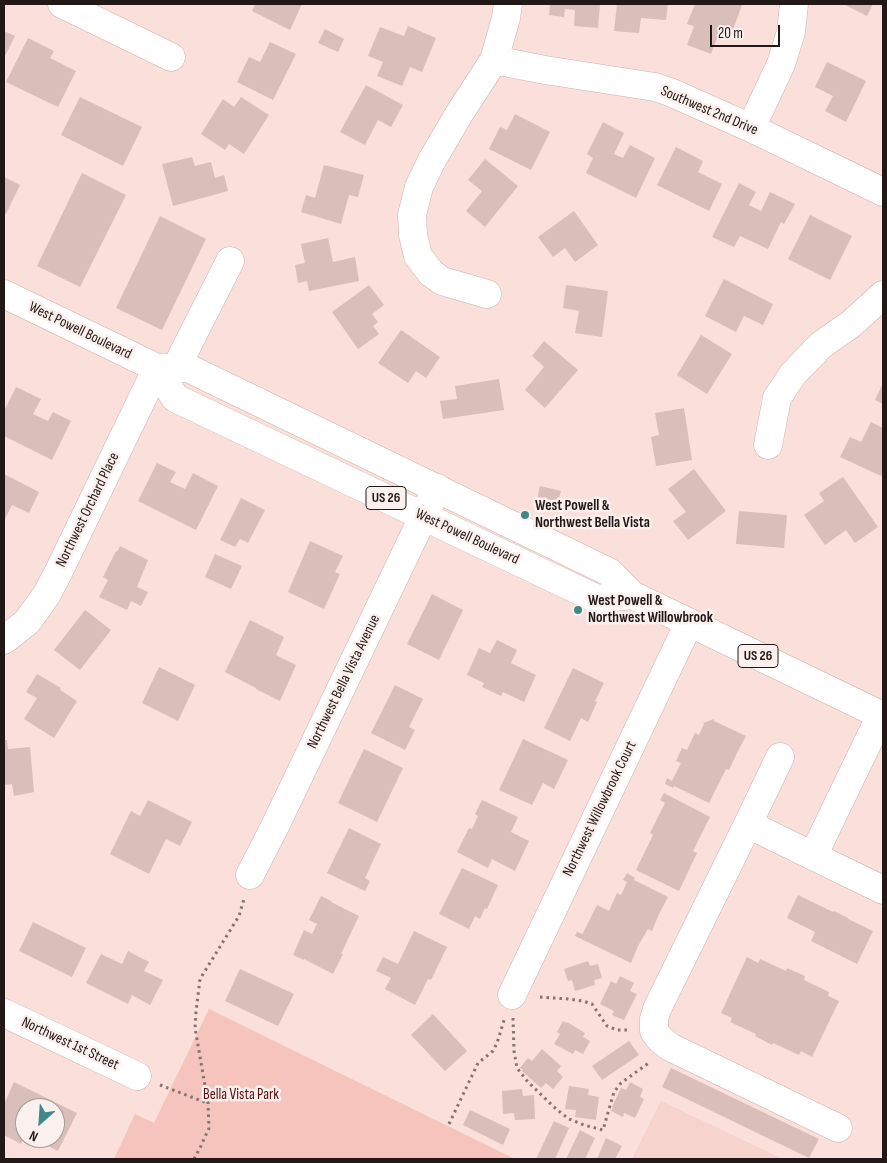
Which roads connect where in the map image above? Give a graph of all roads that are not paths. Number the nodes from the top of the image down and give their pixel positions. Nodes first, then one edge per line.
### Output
1 (62, 4) edge
2 (508, 4) edge
3 (794, 4) edge
4 (171, 57) dead end
5 (494, 60) junction
6 (751, 128) junction
7 (883, 192) edge
8 (230, 261) dead end
9 (4, 294) edge
10 (487, 294) dead end
11 (883, 295) edge
12 (166, 368) junction
13 (768, 445) dead end
14 (437, 488) junction
15 (424, 516) junction
16 (632, 595) junction
17 (689, 623) junction
18 (4, 640) edge
19 (882, 716) edge
20 (780, 757) dead end
21 (748, 824) junction
22 (813, 856) junction
23 (250, 875) dead end
24 (883, 890) edge
25 (512, 995) road end
26 (4, 1013) edge
27 (137, 1076) road end
28 (838, 1128) dead end

1 - 4 street
2 - 5 street
3 - 6 street
5 - 6 street, Southwest 2nd Drive
5 - 10 street
6 - 7 street, Southwest 2nd Drive
8 - 12 street, Northwest Orchard Place
9 - 12 street, West Powell Boulevard / US 26
11 - 13 street
12 - 14 street, West Powell Boulevard / US 26
12 - 15 street, West Powell Boulevard / US 26
12 - 18 street, Northwest Orchard Place
14 - 15 street, Northwest Bella Vista Avenue
14 - 16 street, West Powell Boulevard / US 26
15 - 16 street, West Powell Boulevard / US 26
15 - 23 street, Northwest Bella Vista Avenue
16 - 17 street, West Powell Boulevard / US 26
17 - 19 street, West Powell Boulevard / US 26
17 - 25 street, Northwest Willowbrook Court
19 - 22 street
20 - 21 street
21 - 22 street
21 - 28 street
22 - 24 street
26 - 27 street, Northwest 1st Street

